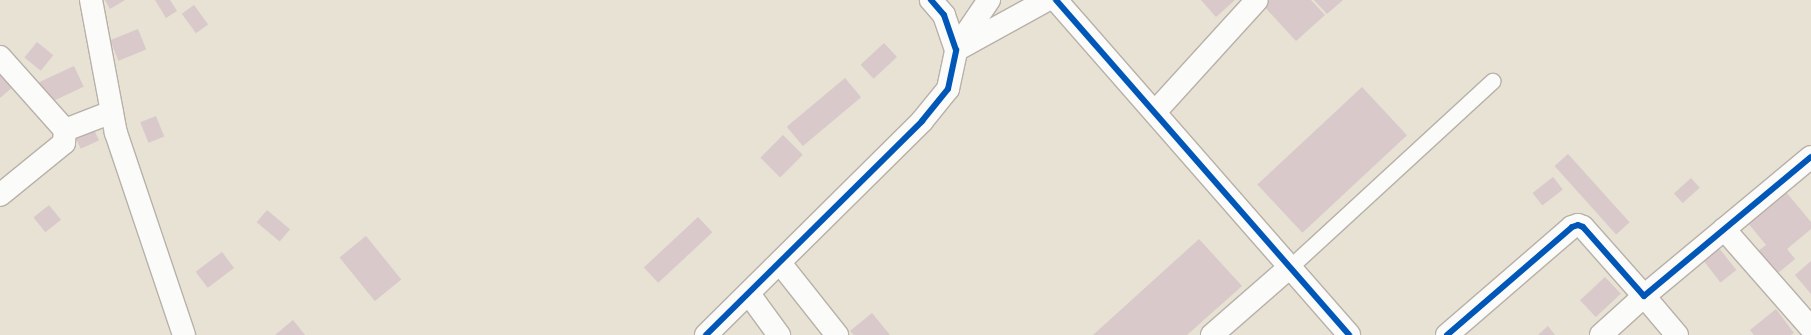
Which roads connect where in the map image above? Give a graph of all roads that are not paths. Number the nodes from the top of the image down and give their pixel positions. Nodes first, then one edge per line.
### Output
1 (91, 0) edge
2 (931, 0) edge
3 (989, 0) edge
4 (1047, 0) edge
5 (1056, 0) edge
6 (1257, 0) edge
7 (956, 50) junction
8 (0, 57) edge
9 (1492, 81) dead end
10 (112, 112) junction
11 (1155, 112) junction
12 (65, 130) junction
13 (1811, 157) edge
14 (0, 195) edge
15 (1724, 229) junction
16 (780, 263) junction
17 (1290, 267) junction
18 (749, 294) junction
19 (1644, 296) junction
20 (1811, 328) edge
21 (184, 335) edge
22 (706, 335) edge
23 (779, 335) edge
24 (837, 335) edge
25 (1212, 335) edge
26 (1349, 335) edge
27 (1447, 335) edge
28 (1601, 335) edge
29 (1677, 335) edge

1 - 10 street
2 - 7 street
3 - 7 street
4 - 7 street
5 - 11 street
6 - 11 street
7 - 16 street
8 - 12 street
9 - 17 lane
10 - 12 street
10 - 21 street
11 - 17 street
12 - 14 street
13 - 15 street
15 - 19 street
15 - 20 street
16 - 18 street
16 - 24 street
17 - 25 street
17 - 26 street
18 - 22 street
18 - 23 street
19 - 27 street
19 - 28 street
19 - 29 street

